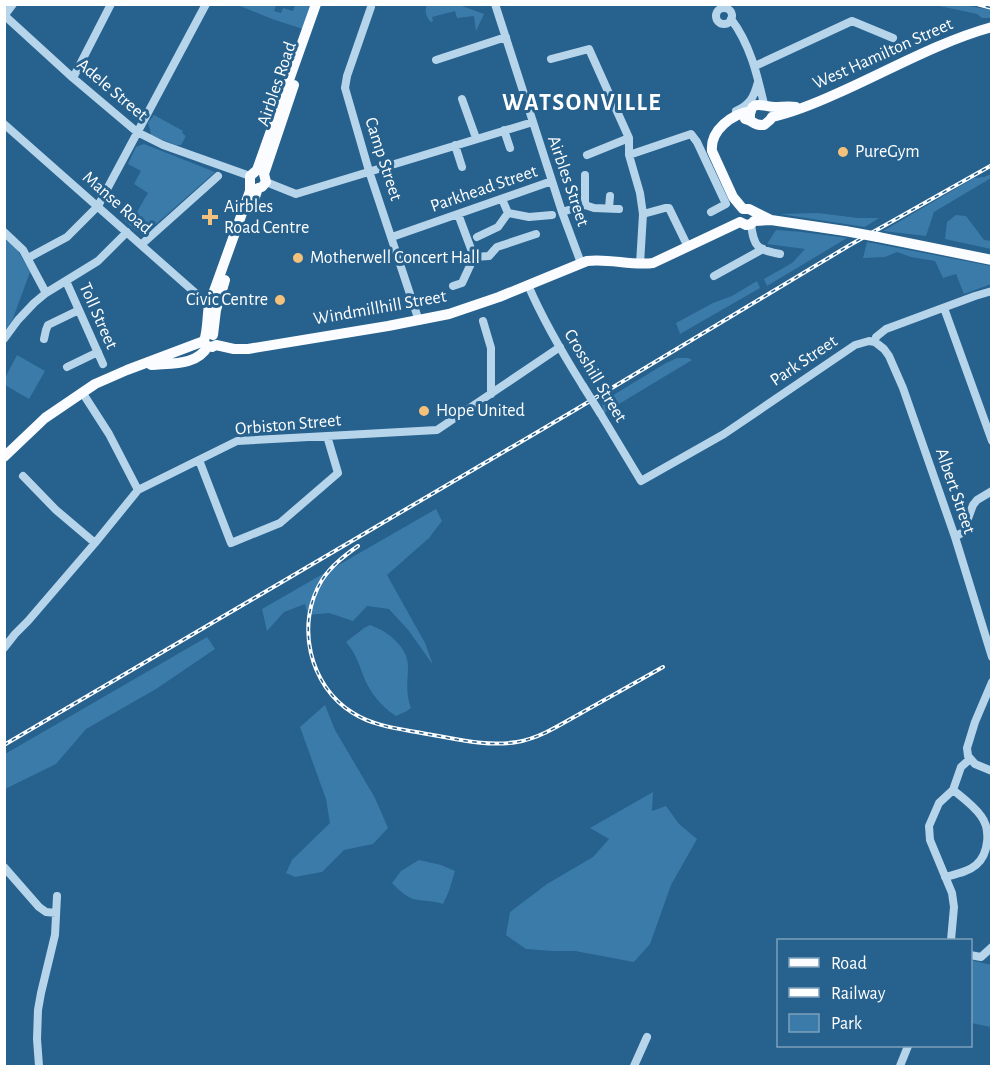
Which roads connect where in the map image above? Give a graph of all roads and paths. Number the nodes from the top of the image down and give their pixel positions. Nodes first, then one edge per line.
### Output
1 (13, 4) edge
2 (111, 4) edge
3 (206, 4) edge
4 (316, 4) edge
5 (324, 4) edge
6 (495, 4) edge
7 (724, 6) edge
8 (371, 7) dead end
9 (5, 15) edge
10 (731, 19) junction
11 (992, 27) edge
12 (974, 32) junction
13 (992, 34) edge
14 (506, 37) junction
15 (893, 38) dead end
16 (551, 59) dead end
17 (436, 60) dead end
18 (755, 66) junction
19 (73, 78) junction
20 (759, 81) junction
21 (462, 99) dead end
22 (768, 109) junction
23 (750, 116) junction
24 (731, 120) junction
25 (533, 122) junction
26 (4, 124) edge
27 (504, 130) junction
28 (136, 132) junction
29 (476, 138) junction
30 (629, 138) junction
31 (455, 145) junction
32 (510, 148) dead end
33 (587, 155) dead end
34 (629, 155) junction
35 (462, 167) dead end
36 (369, 171) junction
37 (585, 175) dead end
38 (218, 176) dead end
39 (257, 180) junction
40 (552, 181) junction
41 (610, 196) dead end
42 (502, 198) junction
43 (585, 205) junction
44 (98, 206) junction
45 (609, 208) junction
46 (619, 209) dead end
47 (562, 212) junction
48 (711, 212) dead end
49 (508, 213) junction
50 (458, 214) junction
51 (643, 214) junction
52 (552, 215) dead end
53 (748, 217) junction
54 (4, 232) edge
55 (127, 232) junction
56 (536, 234) dead end
57 (392, 237) junction
58 (477, 237) dead end
59 (142, 244) junction
60 (688, 247) junction
61 (763, 249) junction
62 (780, 254) dead end
63 (474, 257) junction
64 (28, 258) junction
65 (992, 260) edge
66 (581, 263) junction
67 (640, 264) junction
68 (714, 276) dead end
69 (66, 281) junction
70 (528, 285) junction
71 (453, 286) dead end
72 (992, 291) edge
73 (46, 293) junction
74 (209, 305) junction
75 (944, 308) junction
76 (79, 310) junction
77 (418, 321) junction
78 (483, 321) dead end
79 (4, 339) edge
80 (44, 339) dead end
81 (211, 340) junction
82 (875, 342) junction
83 (560, 347) junction
84 (98, 352) junction
85 (103, 364) dead end
86 (67, 367) dead end
87 (82, 392) junction
88 (491, 394) junction
89 (327, 436) junction
90 (992, 441) edge
91 (6, 453) edge
92 (199, 460) junction
93 (23, 476) dead end
94 (641, 481) joint
95 (138, 490) junction
96 (992, 491) edge
97 (956, 537) junction
98 (95, 543) junction
99 (4, 648) edge
100 (992, 657) edge
101 (992, 682) edge
102 (970, 759) junction
103 (992, 771) edge
104 (953, 790) junction
105 (4, 867) edge
106 (945, 877) junction
107 (57, 896) dead end
108 (56, 913) junction
109 (951, 939) edge
110 (992, 947) edge
111 (972, 955) edge
112 (647, 1037) dead end
113 (908, 1047) edge
114 (39, 1066) edge
115 (634, 1066) edge
116 (900, 1066) edge

1 - 9 street
2 - 19 street
3 - 28 street
4 - 39 main road, Airbles Road
5 - 39 main road, Airbles Road
6 - 14 street, Airbles Street
7 - 10 street
7 - 10 street
8 - 36 street, Camp Street
9 - 19 street, Adele Street
10 - 18 street
11 - 12 main road, West Hamilton Street
12 - 13 main road, West Hamilton Street
12 - 22 main road, West Hamilton Street
14 - 17 street
14 - 25 street, Airbles Street
15 - 18 street
16 - 30 street
18 - 20 street
19 - 28 street, Adele Street
20 - 22 street
20 - 24 street
21 - 29 street
22 - 23 main road
22 - 23 main road
23 - 24 main road
24 - 53 main road
25 - 27 street, Adele Street
25 - 40 street, Airbles Street
26 - 44 street, Manse Road
27 - 29 street, Adele Street
27 - 32 street
28 - 39 street, Adele Street
28 - 44 street
29 - 31 street, Adele Street
30 - 33 street
30 - 34 street
31 - 35 street
31 - 36 street, Adele Street
34 - 48 street
34 - 51 street
36 - 39 street, Adele Street
36 - 57 street, Camp Street
37 - 43 street
38 - 59 street
39 - 74 main road, Airbles Road
39 - 81 main road, Airbles Road
40 - 42 street, Parkhead Street
40 - 47 street, Airbles Street
41 - 45 street
42 - 49 street
42 - 50 street, Parkhead Street
43 - 45 street
43 - 47 street
44 - 55 street, Manse Road
44 - 64 street
45 - 46 street
47 - 66 street, Airbles Street
49 - 52 street
49 - 58 street
50 - 57 street, Parkhead Street
50 - 63 street
51 - 60 street
51 - 67 street
53 - 60 main road
53 - 61 street
53 - 65 main road, bridge
54 - 64 street
55 - 59 street, Manse Road
55 - 69 street
56 - 63 street
57 - 77 street, Camp Street
59 - 74 street, Manse Road
60 - 67 main road
61 - 62 street
61 - 68 street
63 - 71 street
64 - 73 street
66 - 67 main road, Windmillhill Street
66 - 70 main road, Windmillhill Street
69 - 73 street
69 - 76 street, Toll Street
70 - 77 main road, Windmillhill Street
70 - 83 street, Crosshill Street
72 - 75 street, Park Street
73 - 79 street
74 - 81 main road, Airbles Road
75 - 82 street, Park Street
75 - 90 street
76 - 80 street
76 - 84 street, Toll Street
77 - 81 main road, Windmillhill Street
78 - 88 street
81 - 87 main road
82 - 94 street, Park Street
82 - 97 street, Albert Street
83 - 88 street, Orbiston Street
83 - 94 street, Crosshill Street, bridge
84 - 85 street, Toll Street
84 - 86 street
87 - 91 main road
87 - 95 street
88 - 89 street, Orbiston Street
89 - 92 street, Orbiston Street
89 - 92 street
92 - 95 street, Orbiston Street
93 - 98 street
95 - 98 street, Orbiston Street
96 - 97 street
97 - 100 street, Albert Street
98 - 99 street, Orbiston Street
101 - 102 street
102 - 103 street
102 - 104 street
104 - 106 street
104 - 106 street
105 - 108 street
106 - 109 street
107 - 108 street
108 - 114 street
110 - 111 street
112 - 115 street
113 - 116 street

